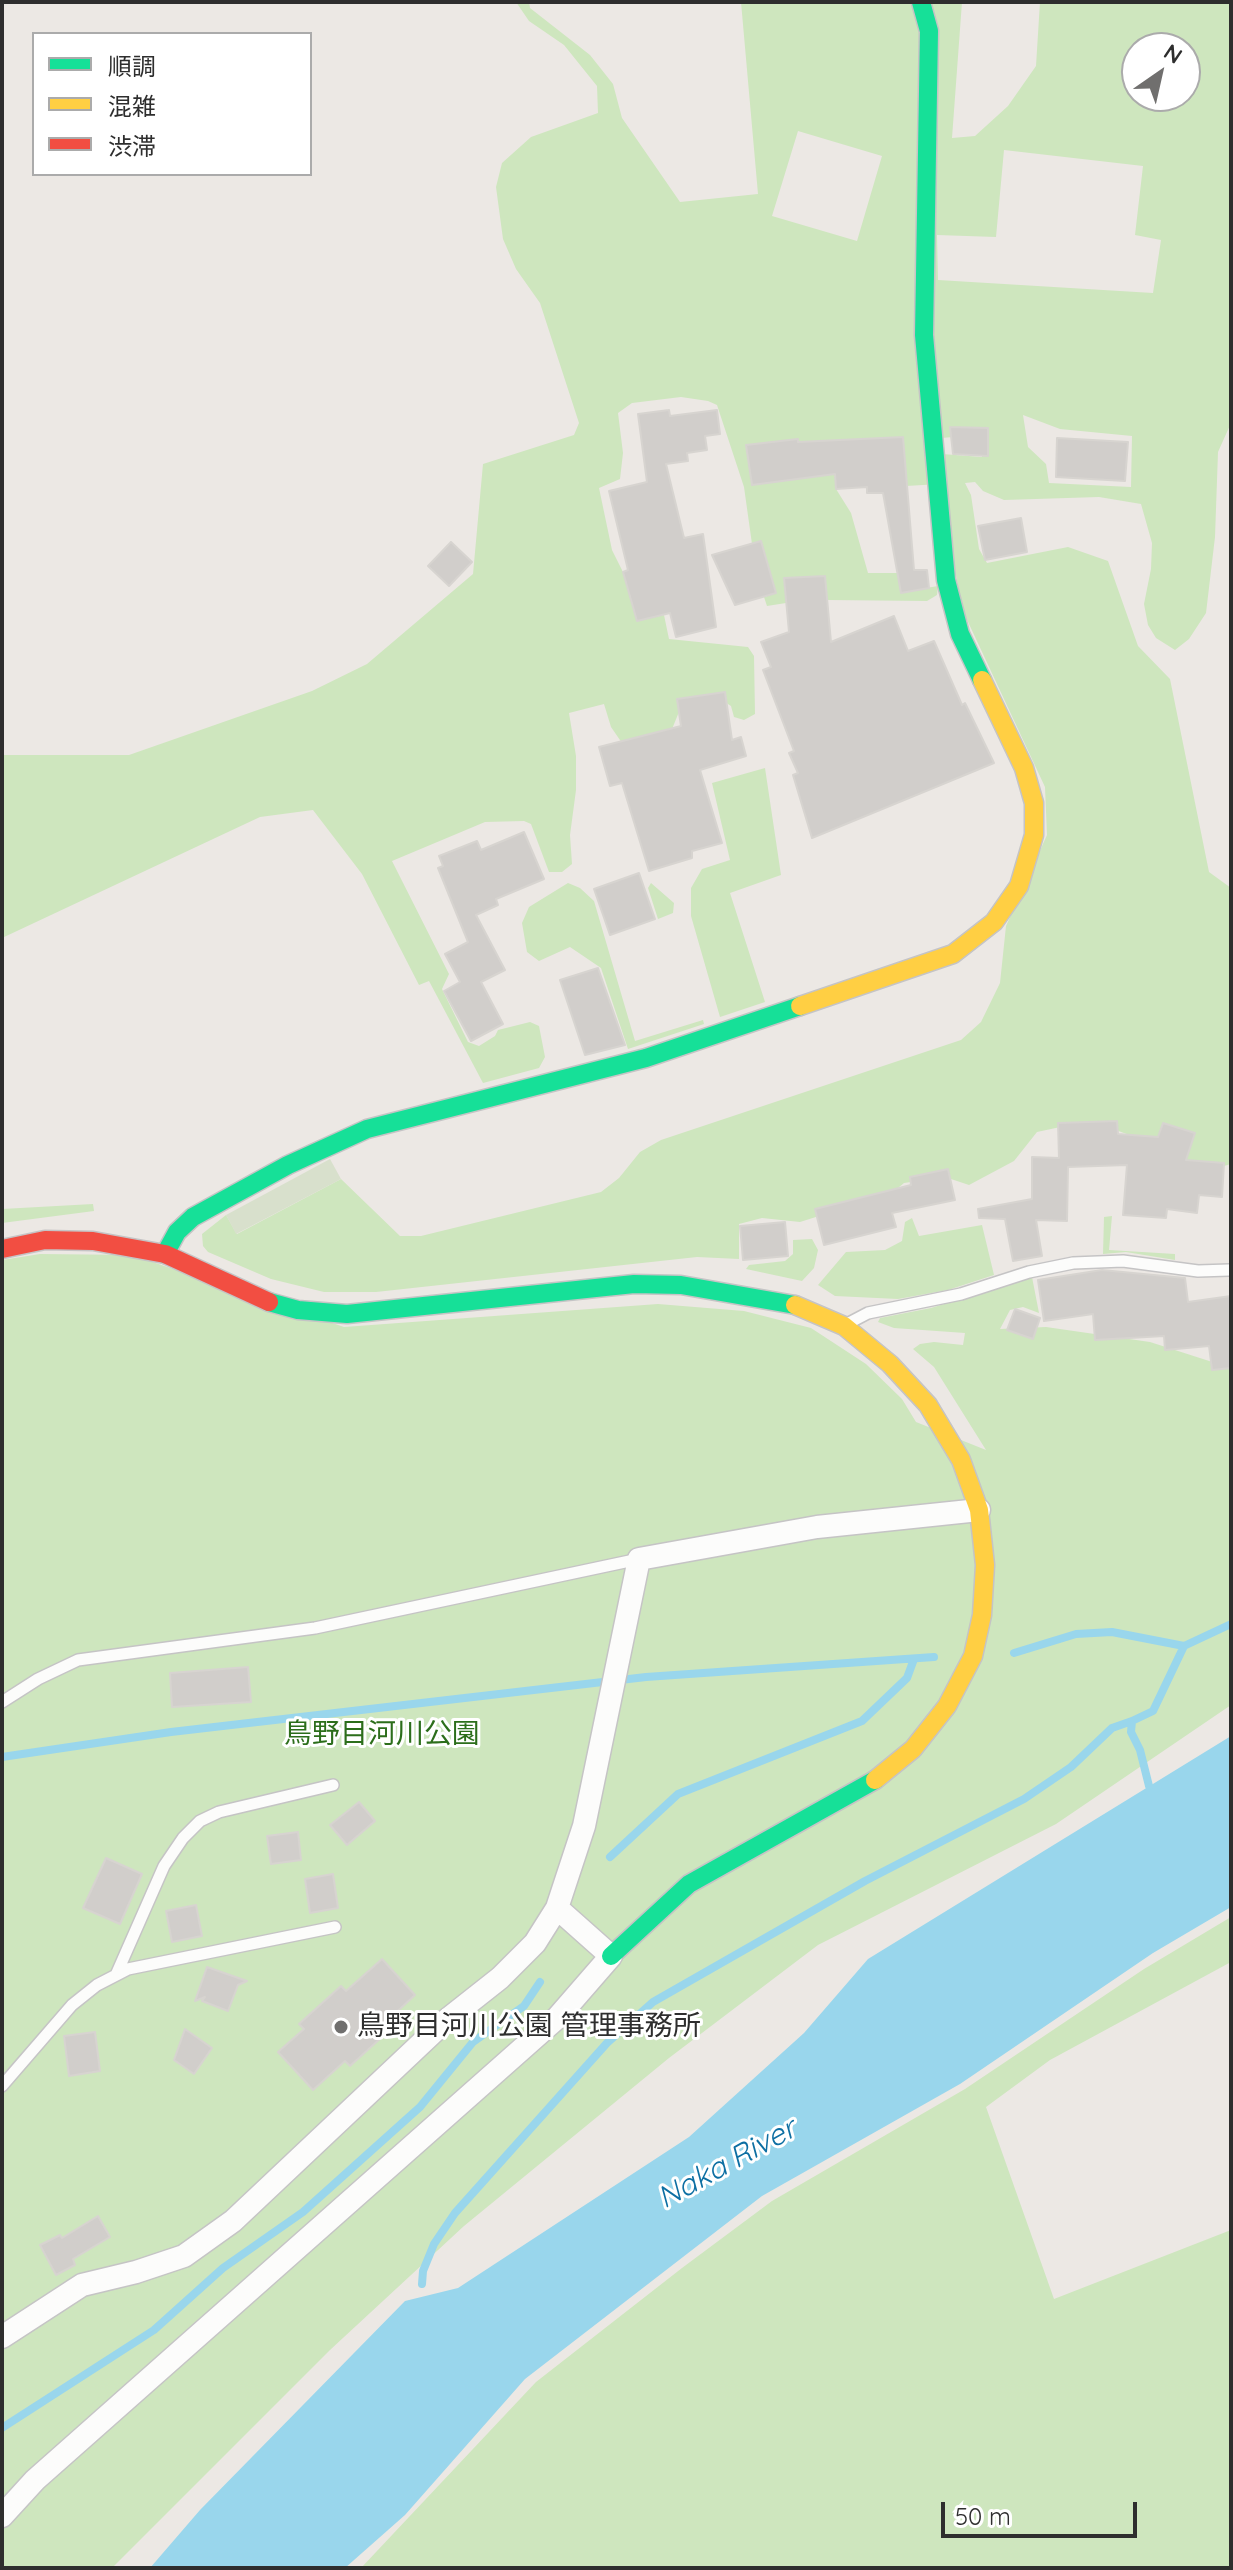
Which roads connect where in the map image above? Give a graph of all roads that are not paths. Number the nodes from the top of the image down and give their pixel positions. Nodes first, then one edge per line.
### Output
1 (923, 7) edge
2 (2, 1249) edge
3 (165, 1254) junction
4 (1229, 1270) dead end
5 (844, 1326) junction
6 (979, 1510) junction
7 (639, 1559) junction
8 (2, 1702) edge
9 (333, 1785) dead end
10 (557, 1908) junction
11 (335, 1927) dead end
12 (611, 1956) junction
13 (115, 1976) junction
14 (2, 2086) edge
15 (2, 2337) edge
16 (2, 2516) edge

1 - 3 street
2 - 3 street
3 - 5 street
4 - 5 lane
5 - 6 street
6 - 7 street
6 - 12 street
7 - 8 lane
7 - 10 street
9 - 13 lane
10 - 12 street
10 - 15 street
11 - 13 lane
12 - 16 street
13 - 14 lane

